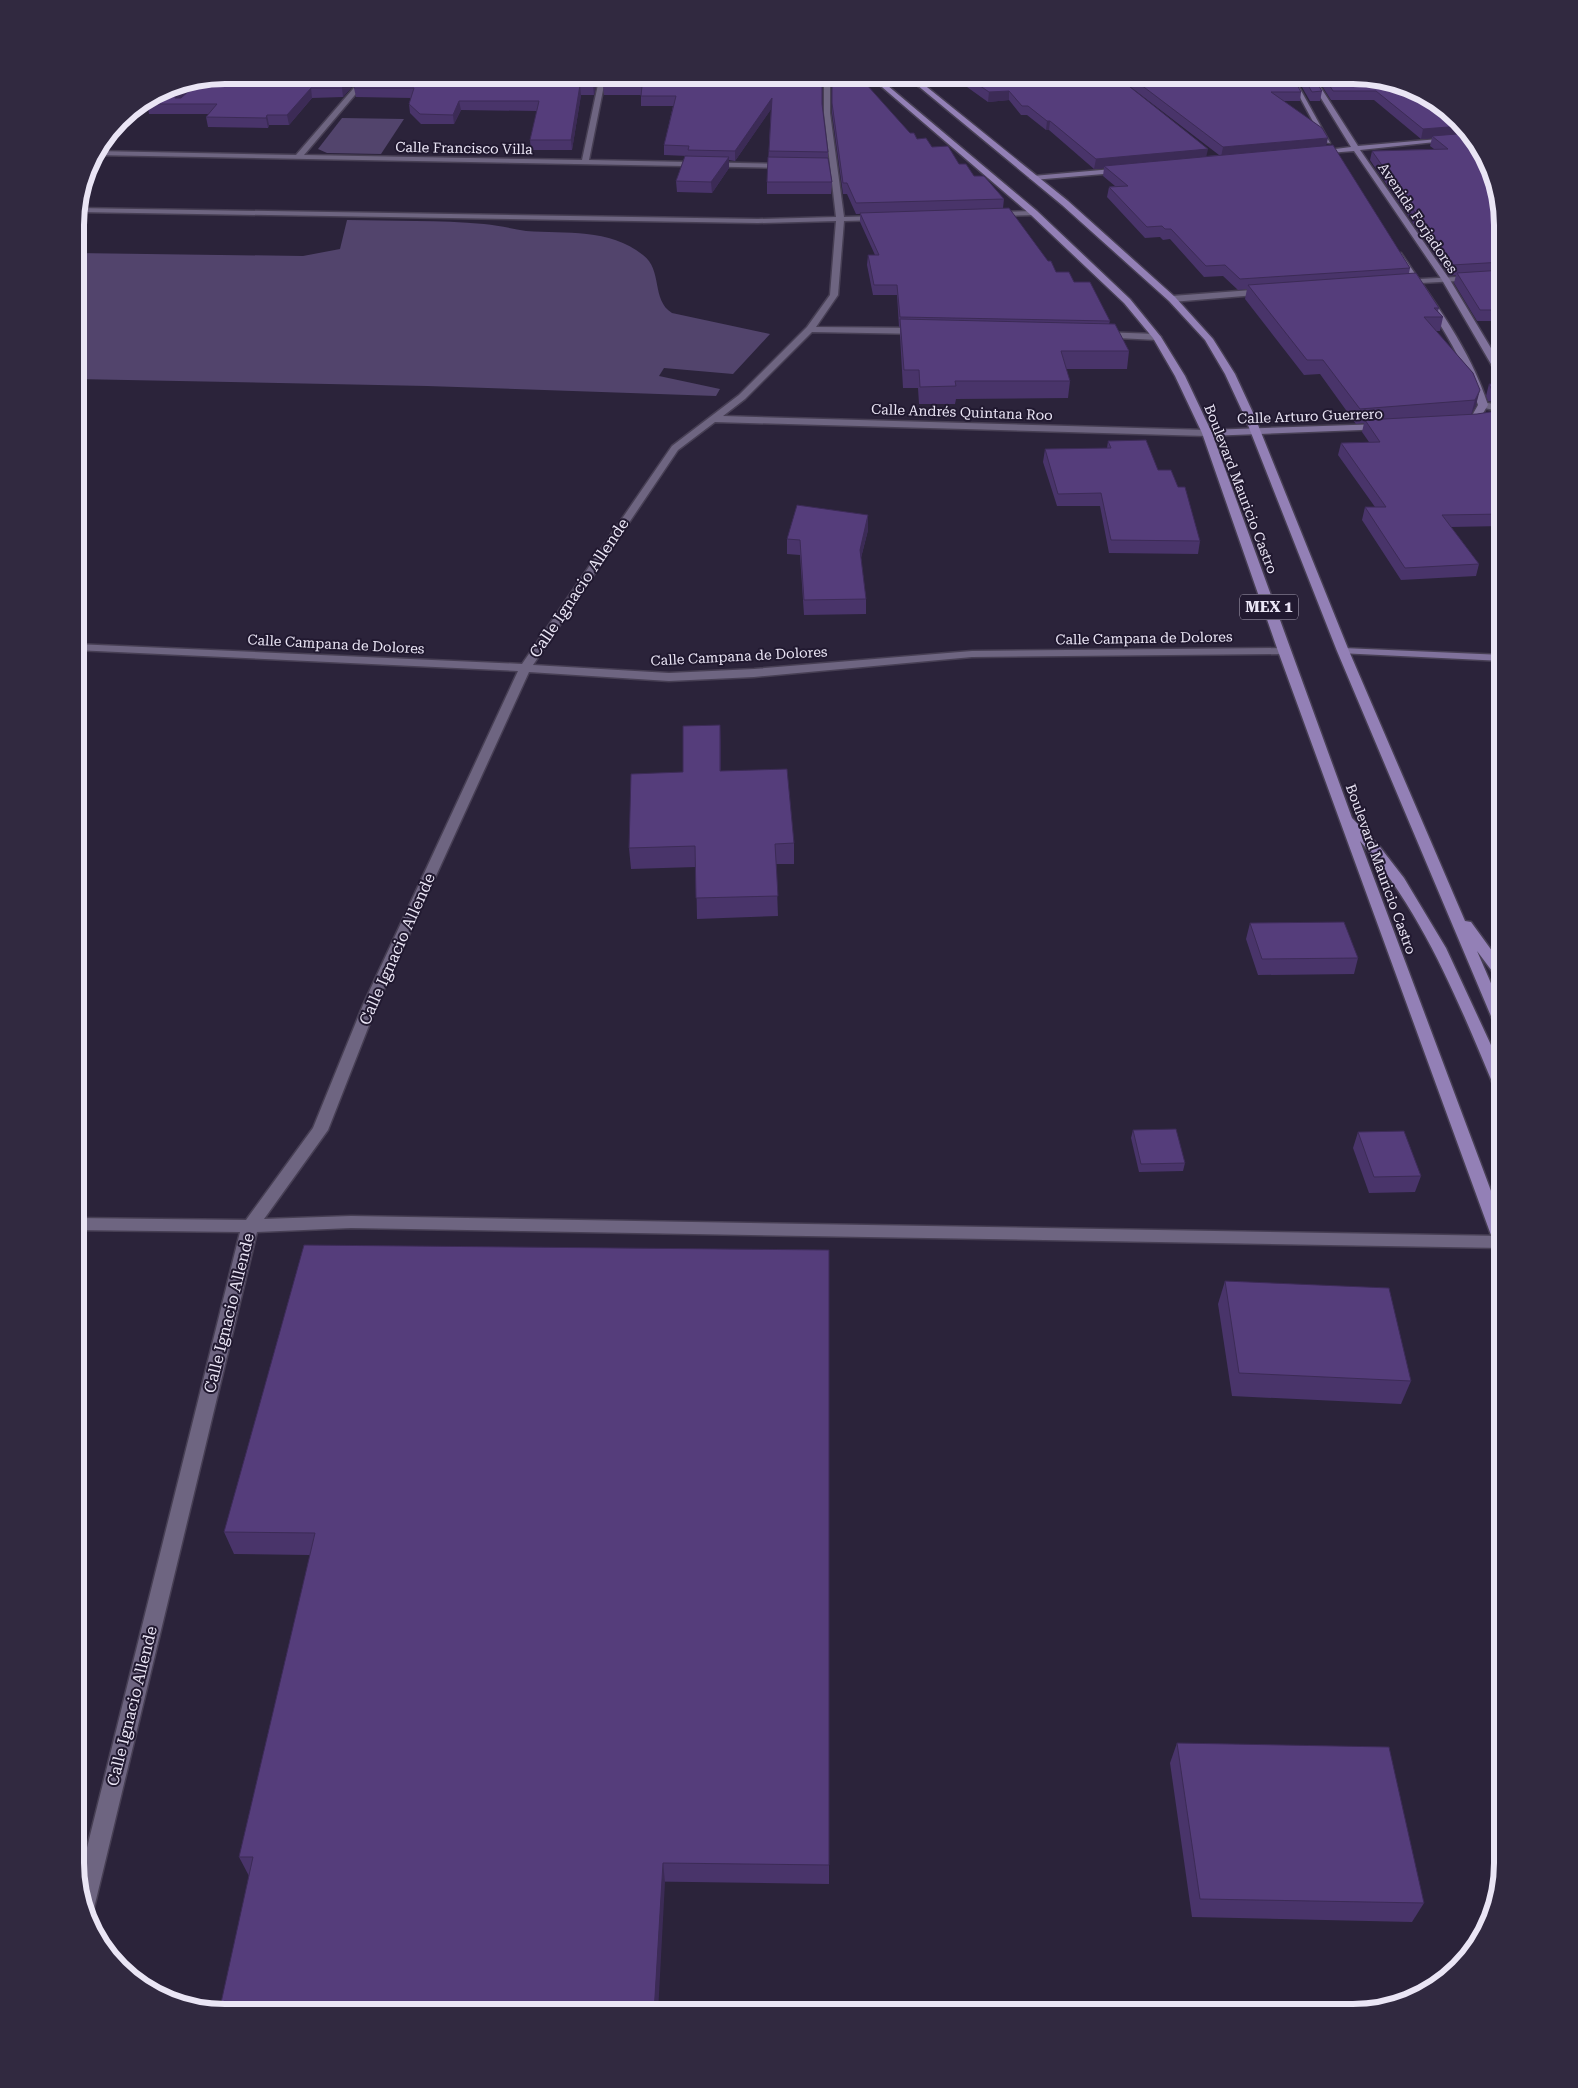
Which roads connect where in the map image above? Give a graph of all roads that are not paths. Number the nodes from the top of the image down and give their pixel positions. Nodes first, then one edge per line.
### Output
1 (360, 84) edge
2 (601, 84) edge
3 (827, 84) edge
4 (882, 84) edge
5 (918, 84) edge
6 (1295, 84) edge
7 (1316, 84) edge
8 (1454, 140) edge
9 (1356, 149) junction
10 (1332, 151) junction
11 (1304, 153) edge
12 (103, 154) edge
13 (297, 158) junction
14 (1338, 159) edge
15 (585, 163) junction
16 (794, 166) edge
17 (824, 166) edge
18 (834, 166) junction
19 (1131, 169) edge
20 (1034, 178) junction
21 (85, 210) edge
22 (1034, 213) junction
23 (986, 214) edge
24 (889, 218) edge
25 (840, 219) junction
26 (1394, 249) edge
27 (1484, 277) edge
28 (1446, 280) junction
29 (1415, 282) junction
30 (1396, 283) edge
31 (1279, 291) edge
32 (1172, 299) junction
33 (810, 329) junction
34 (929, 332) edge
35 (1088, 335) edge
36 (1157, 337) junction
37 (1494, 361) edge
38 (1483, 405) junction
39 (1494, 412) edge
40 (1494, 416) edge
41 (715, 419) junction
42 (1394, 426) edge
43 (1207, 433) junction
44 (1256, 433) junction
45 (84, 647) edge
46 (1284, 651) junction
47 (1343, 651) junction
48 (1494, 658) edge
49 (525, 668) junction
50 (1345, 816) junction
51 (1450, 904) junction
52 (1494, 964) edge
53 (1494, 1007) edge
54 (1494, 1068) edge
55 (1494, 1222) edge
56 (84, 1224) edge
57 (250, 1226) junction
58 (1494, 1244) edge
59 (87, 1893) edge

1 - 13 street
2 - 15 street
3 - 18 street, Calle Ignacio Allende
4 - 22 main road, Boulevard Mauricio Castro / MEX 1
5 - 20 main road, Boulevard Mauricio Castro / MEX 1
6 - 10 main road
7 - 9 main road, Avenida Forjadores
8 - 9 main road
9 - 10 main road
9 - 28 main road, Avenida Forjadores
10 - 11 main road
10 - 14 main road
12 - 13 street, Calle Francisco Villa
13 - 15 street, Calle Francisco Villa
15 - 16 street, Calle Francisco Villa
17 - 18 street
18 - 25 street, Calle Ignacio Allende
19 - 20 main road
20 - 32 main road, Boulevard Mauricio Castro / MEX 1
21 - 25 street
22 - 23 street
22 - 36 main road, Boulevard Mauricio Castro / MEX 1
24 - 25 street
25 - 33 street, Calle Ignacio Allende
26 - 29 main road
27 - 28 street
28 - 29 street
28 - 37 main road, Avenida Forjadores
29 - 30 street
29 - 38 main road
31 - 32 street
32 - 44 main road, Boulevard Mauricio Castro / MEX 1
33 - 34 street
33 - 41 street, Calle Ignacio Allende
35 - 36 street
36 - 43 main road, Boulevard Mauricio Castro / MEX 1
38 - 39 street
38 - 40 main road
41 - 43 street, Calle Andrés Quintana Roo
41 - 49 street, Calle Ignacio Allende
42 - 44 main road, Calle Arturo Guerrero
43 - 44 main road, Calle Arturo Guerrero
43 - 46 main road, Boulevard Mauricio Castro / MEX 1
44 - 47 main road, Boulevard Mauricio Castro / MEX 1
45 - 49 street, Calle Campana de Dolores
46 - 49 street, Calle Campana de Dolores
46 - 50 main road, Boulevard Mauricio Castro / MEX 1
47 - 48 main road
47 - 51 main road, Boulevard Mauricio Castro / MEX 1
49 - 57 street, Calle Ignacio Allende
50 - 54 main road
50 - 55 main road, Boulevard Mauricio Castro / MEX 1
51 - 52 main road
51 - 53 main road, Boulevard Mauricio Castro / MEX 1
56 - 57 street
57 - 58 street
57 - 59 street, Calle Ignacio Allende

